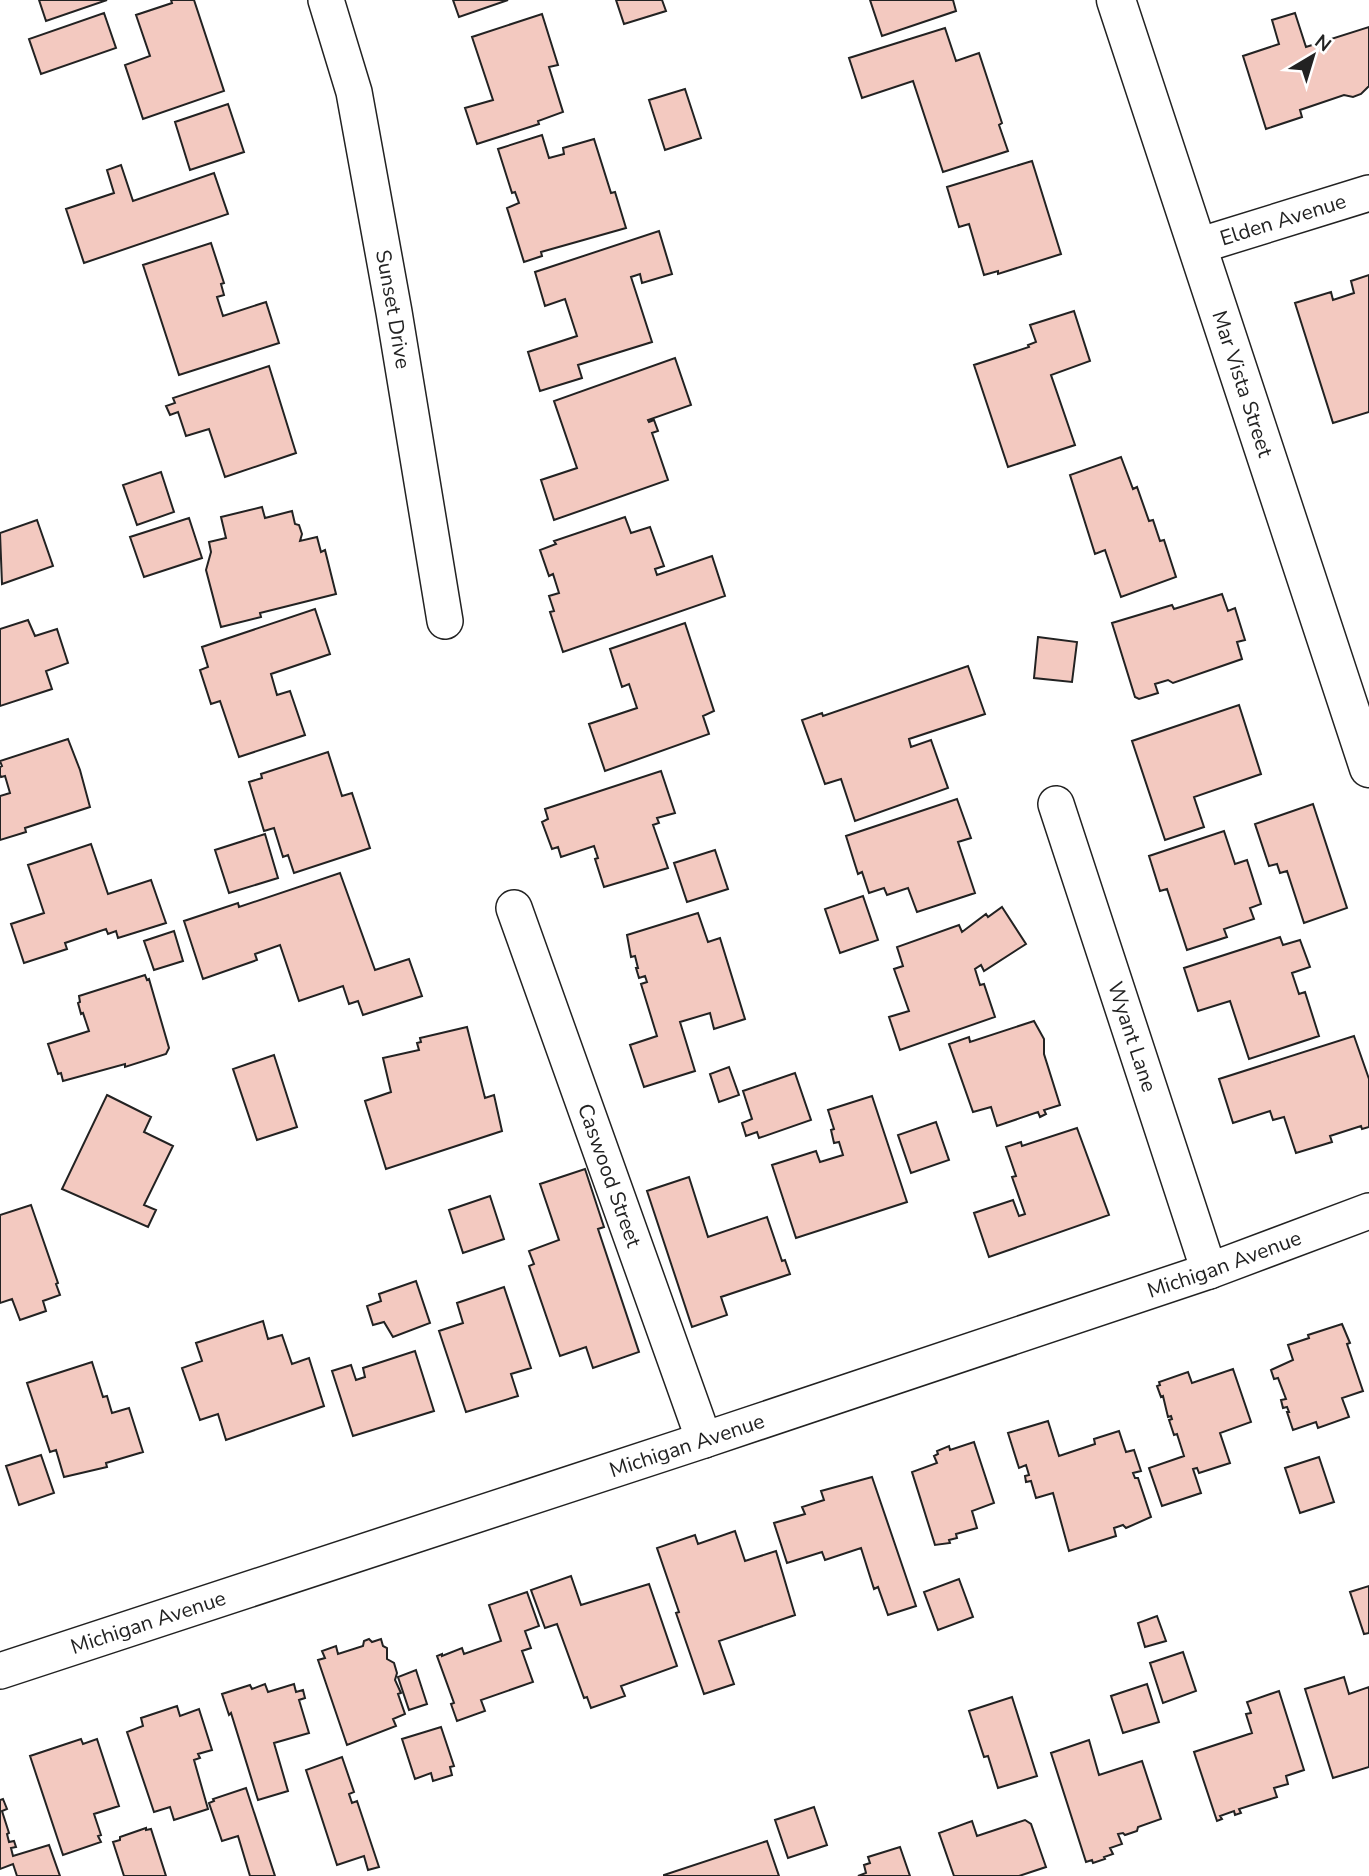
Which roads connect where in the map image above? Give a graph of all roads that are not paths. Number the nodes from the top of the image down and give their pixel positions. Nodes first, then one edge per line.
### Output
1 (326, 0) edge
2 (1116, 0) edge
3 (1369, 192) edge
4 (1198, 246) junction
5 (445, 621) dead end
6 (1359, 702) edge
7 (1369, 768) edge
8 (1056, 804) dead end
9 (514, 908) dead end
10 (1369, 1211) edge
11 (1209, 1271) junction
12 (704, 1440) junction
13 (0, 1671) edge

1 - 5 street, Sunset Drive
2 - 4 street, Mar Vista Street
3 - 4 street, Elden Avenue
4 - 6 street, Mar Vista Street
6 - 7 street, Mar Vista Street
8 - 11 street, Wyant Lane
9 - 12 street, Caswood Street
10 - 11 street, Michigan Avenue
11 - 12 street, Michigan Avenue
12 - 13 street, Michigan Avenue

